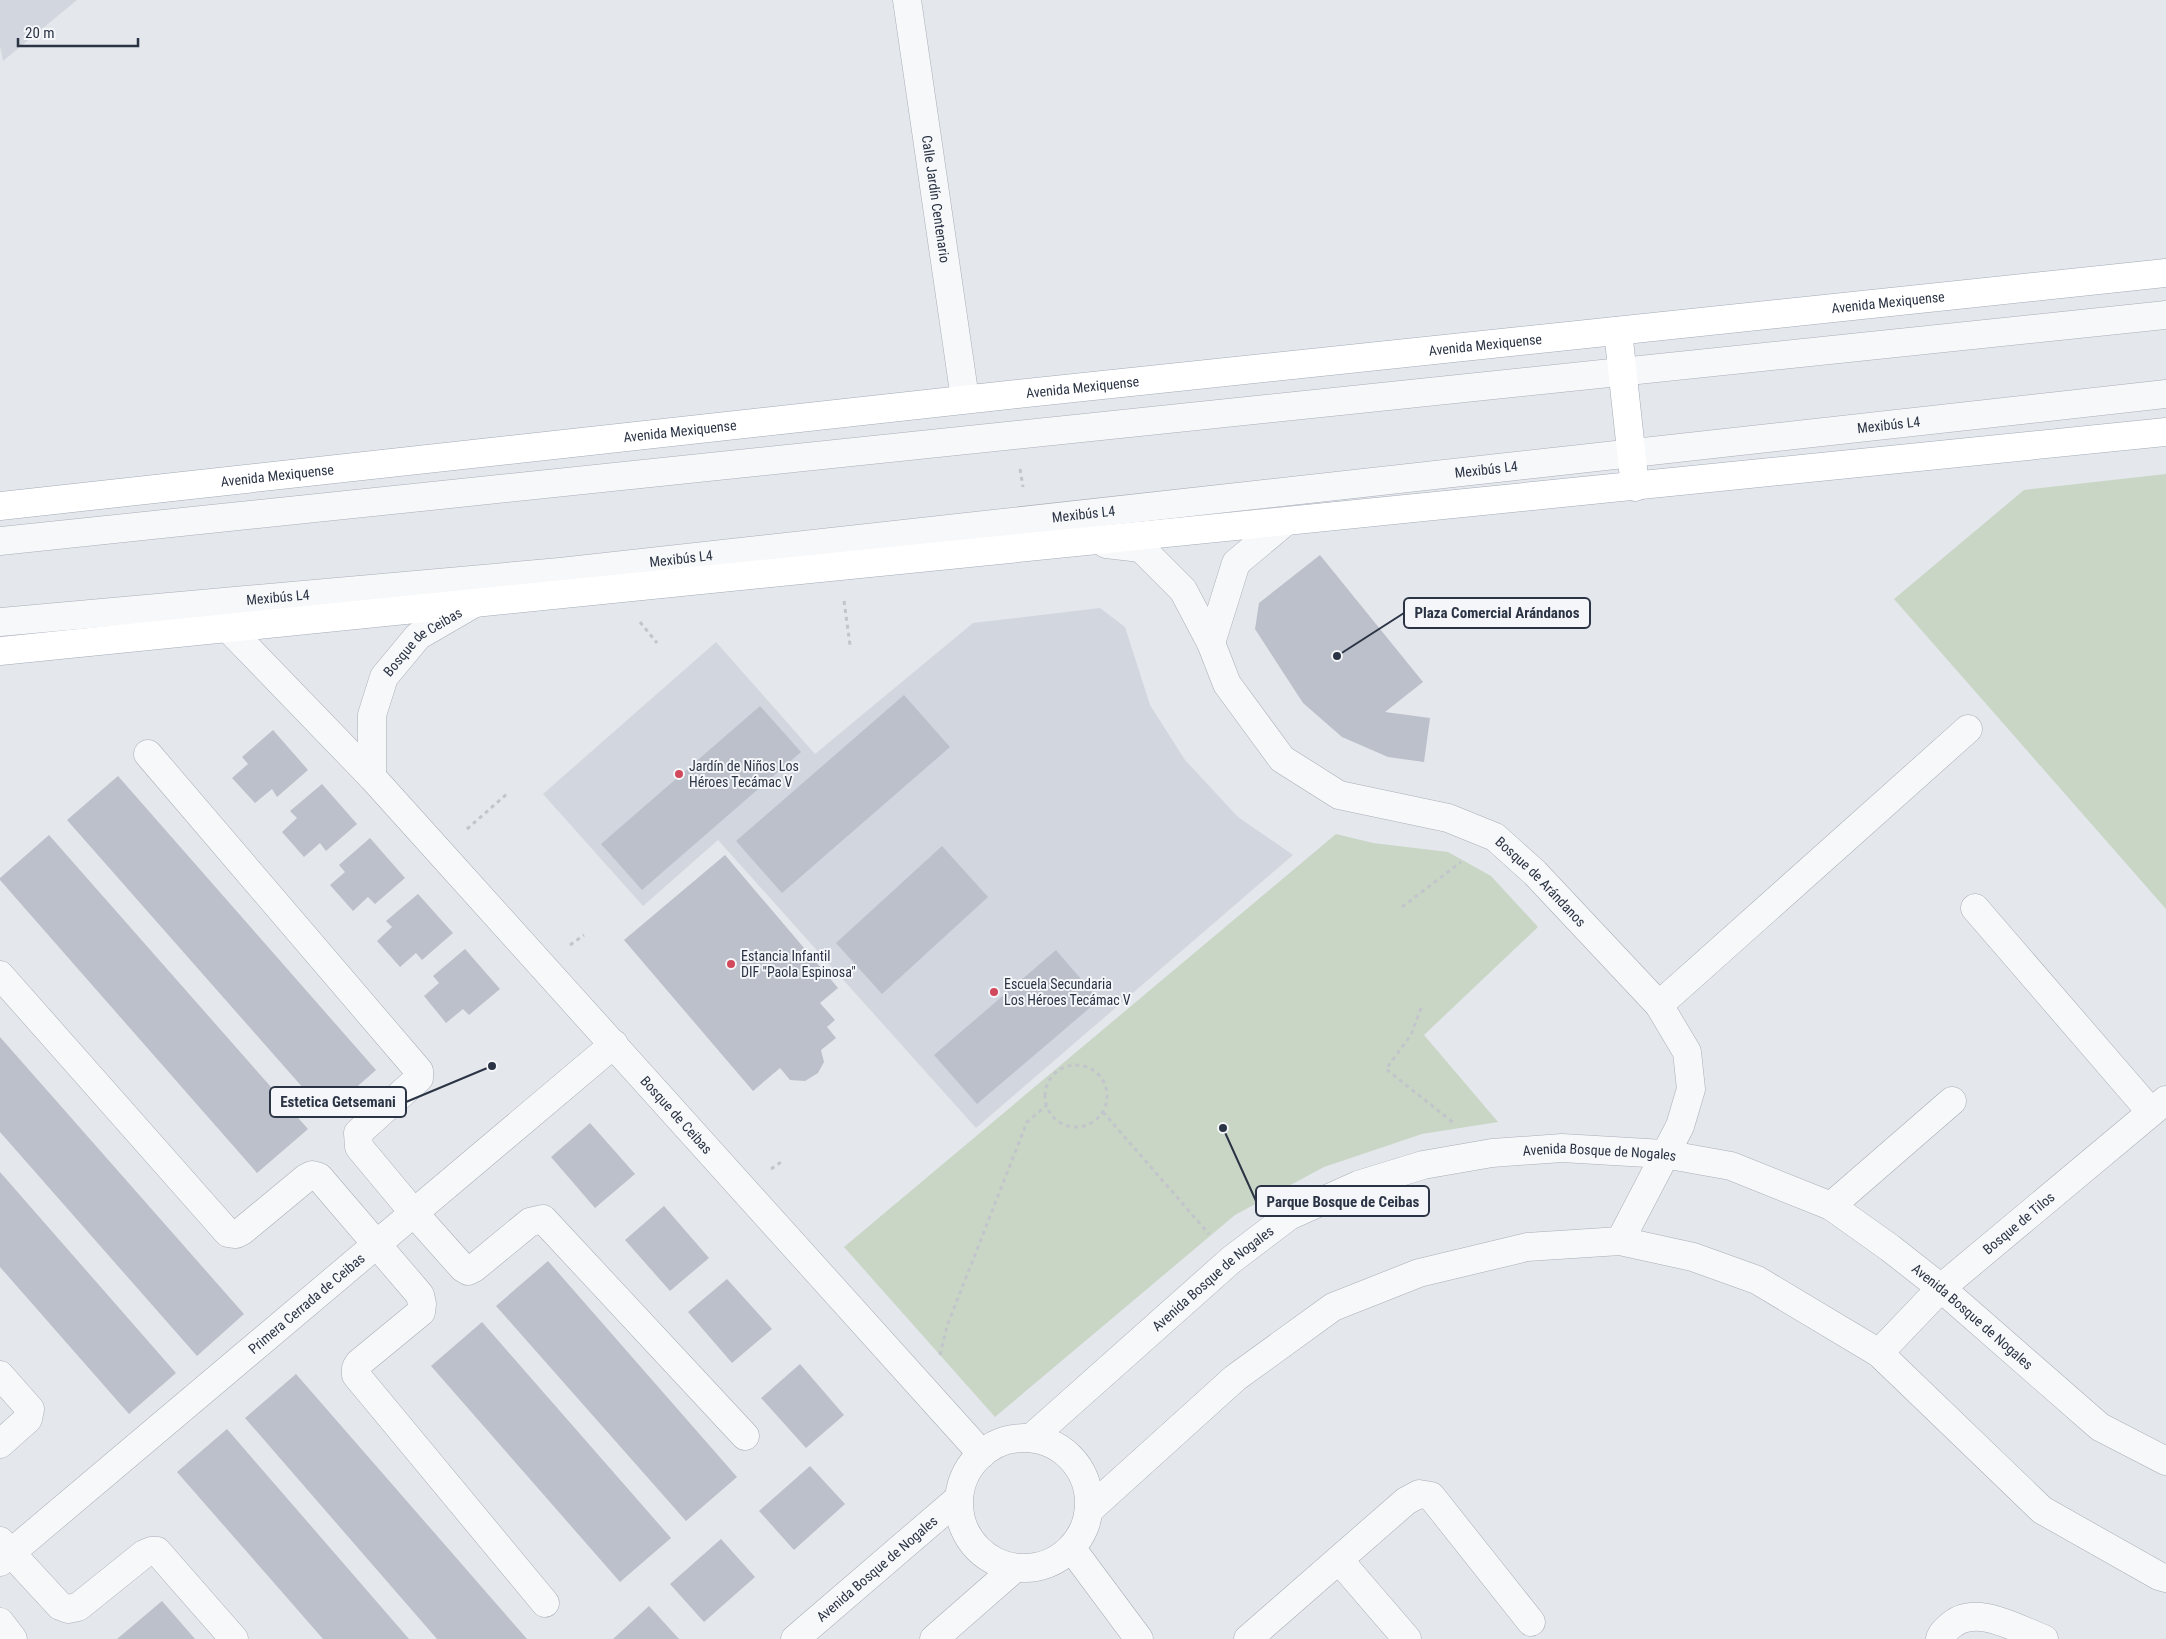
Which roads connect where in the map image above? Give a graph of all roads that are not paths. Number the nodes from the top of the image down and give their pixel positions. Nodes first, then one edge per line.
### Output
1 (907, 0) edge
2 (2166, 274) edge
3 (2166, 315) edge
4 (1618, 331) junction
5 (1622, 372) junction
6 (2166, 394) edge
7 (965, 399) junction
8 (2166, 432) edge
9 (1631, 454) junction
10 (1635, 487) junction
11 (0, 506) edge
12 (1285, 522) junction
13 (0, 541) edge
14 (1088, 542) junction
15 (475, 603) junction
16 (0, 622) edge
17 (228, 628) junction
18 (1210, 643) junction
19 (0, 651) edge
20 (1968, 729) dead end
21 (148, 754) dead end
22 (372, 777) junction
23 (1975, 908) dead end
24 (0, 975) edge
25 (1659, 1005) junction
26 (614, 1044) junction
27 (1952, 1101) dead end
28 (2159, 1106) edge
29 (1664, 1154) junction
30 (1831, 1206) junction
31 (414, 1213) junction
32 (1620, 1240) junction
33 (377, 1245) junction
34 (1942, 1288) junction
35 (1878, 1353) junction
36 (0, 1375) edge
37 (745, 1436) dead end
38 (1031, 1438) junction
39 (0, 1444) edge
40 (982, 1454) junction
41 (2166, 1461) edge
42 (958, 1499) junction
43 (1090, 1510) junction
44 (1072, 1549) junction
45 (3, 1553) edge
46 (1339, 1560) junction
47 (1016, 1568) junction
48 (2166, 1578) edge
49 (545, 1603) dead end
50 (0, 1622) edge
51 (1531, 1622) dead end
52 (14, 1639) edge
53 (234, 1639) edge
54 (795, 1639) edge
55 (934, 1639) edge
56 (1139, 1639) edge
57 (1248, 1639) edge
58 (1407, 1639) edge
59 (1940, 1639) edge
60 (2044, 1639) edge

1 - 7 street, Calle Jardín Centenario
2 - 4 main road, Avenida Mexiquense
3 - 5 street
4 - 5 main road
4 - 7 main road, Avenida Mexiquense
5 - 9 main road
5 - 13 street
6 - 9 street, Mexibús L4
7 - 11 main road, Avenida Mexiquense
8 - 10 main road
9 - 10 main road
9 - 16 street, Mexibús L4
10 - 12 main road
12 - 14 main road
12 - 18 street
14 - 15 main road
14 - 18 street, Bosque de Arándanos
15 - 17 main road
15 - 22 street, Bosque de Ceibas
17 - 19 main road
17 - 22 street, Bosque de Ceibas
18 - 25 street, Bosque de Arándanos
20 - 25 street
21 - 31 street
22 - 26 street, Bosque de Ceibas
23 - 28 street
24 - 33 street
25 - 29 street, Bosque de Arándanos
26 - 31 street, Primera Cerrada de Ceibas
26 - 40 street, Bosque de Ceibas
27 - 30 street
28 - 34 street, Bosque de Tilos
29 - 30 street, Avenida Bosque de Nogales
29 - 32 street, Bosque de Arándanos
29 - 38 street, Avenida Bosque de Nogales
30 - 34 street, Avenida Bosque de Nogales
31 - 33 street, Primera Cerrada de Ceibas
31 - 37 street
32 - 35 street
32 - 43 street
33 - 45 street, Primera Cerrada de Ceibas
33 - 49 street
34 - 35 street, Bosque de Tilos
34 - 41 street, Avenida Bosque de Nogales
35 - 48 street
36 - 39 street
38 - 40 street
38 - 43 street
40 - 42 street
42 - 47 street
42 - 54 street, Avenida Bosque de Nogales
43 - 44 street
44 - 47 street
44 - 56 street
45 - 53 street
46 - 51 street
46 - 57 street
46 - 58 street
47 - 55 street
50 - 52 street
59 - 60 street

